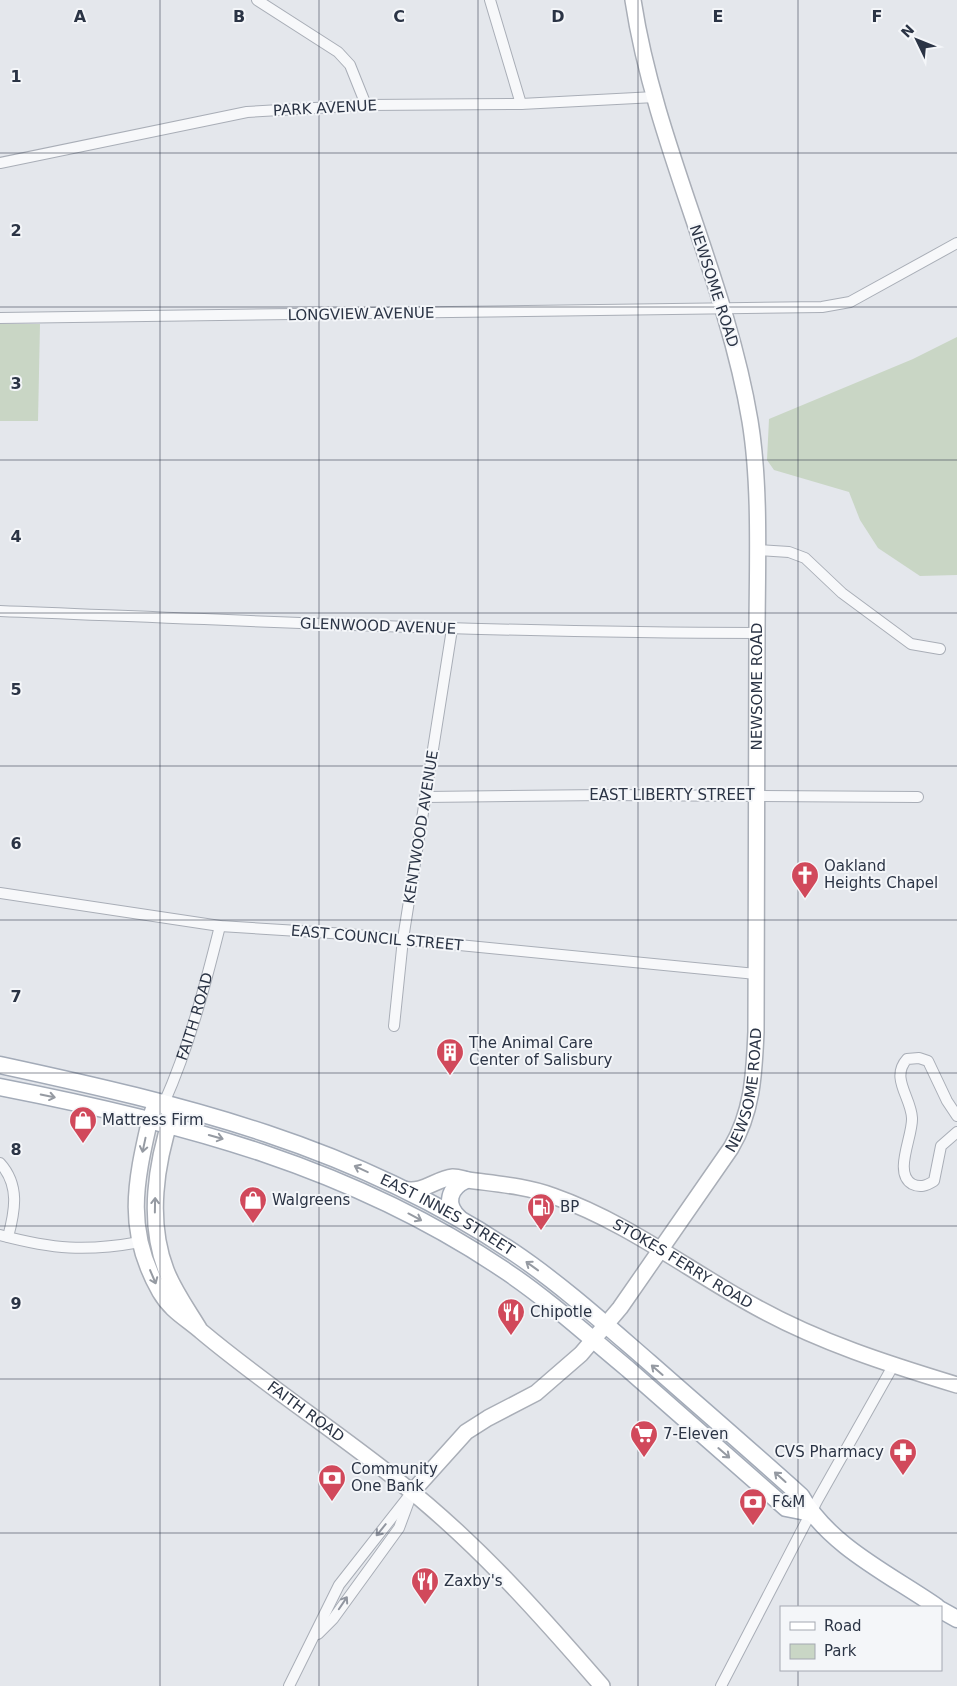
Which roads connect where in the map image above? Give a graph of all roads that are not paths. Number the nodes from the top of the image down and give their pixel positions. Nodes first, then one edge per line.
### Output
1 (257, 0) edge
2 (490, 0) edge
3 (633, 0) edge
4 (655, 97) junction
5 (521, 104) junction
6 (366, 105) junction
7 (0, 163) edge
8 (957, 242) edge
9 (722, 310) junction
10 (0, 318) edge
11 (757, 550) junction
12 (0, 611) edge
13 (452, 629) junction
14 (757, 634) junction
15 (940, 649) dead end
16 (757, 795) junction
17 (918, 796) dead end
18 (425, 797) junction
19 (0, 893) edge
20 (220, 926) junction
21 (403, 940) junction
22 (756, 974) junction
23 (394, 1026) dead end
24 (0, 1065) edge
25 (0, 1087) edge
26 (164, 1104) junction
27 (957, 1116) edge
28 (150, 1120) junction
29 (169, 1124) junction
30 (957, 1132) edge
31 (0, 1163) edge
32 (466, 1180) junction
33 (403, 1189) junction
34 (465, 1222) junction
35 (4, 1236) edge
36 (140, 1242) junction
37 (661, 1250) junction
38 (607, 1325) junction
39 (200, 1330) junction
40 (594, 1340) junction
41 (893, 1366) junction
42 (957, 1385) edge
43 (412, 1492) junction
44 (811, 1513) junction
45 (935, 1606) edge
46 (942, 1611) edge
47 (957, 1619) edge
48 (288, 1686) edge
49 (602, 1686) edge
50 (721, 1686) edge

1 - 6 street
2 - 5 street
3 - 4 street, NEWSOME ROAD
4 - 5 street, PARK AVENUE
4 - 9 street, NEWSOME ROAD
5 - 6 street, PARK AVENUE
6 - 7 street, PARK AVENUE
8 - 9 street, LONGVIEW AVENUE
9 - 10 street, LONGVIEW AVENUE
9 - 11 street, NEWSOME ROAD
11 - 14 street, NEWSOME ROAD
11 - 15 street
12 - 13 street, GLENWOOD AVENUE
13 - 14 street, GLENWOOD AVENUE
13 - 18 street, KENTWOOD AVENUE
14 - 16 street, NEWSOME ROAD
16 - 17 street, EAST LIBERTY STREET
16 - 18 street, EAST LIBERTY STREET
16 - 22 street, NEWSOME ROAD
18 - 21 street, KENTWOOD AVENUE
19 - 20 street, EAST COUNCIL STREET
20 - 21 street, EAST COUNCIL STREET
20 - 26 street, FAITH ROAD
21 - 22 street, EAST COUNCIL STREET
21 - 23 street, KENTWOOD AVENUE
22 - 37 street, NEWSOME ROAD
24 - 26 main road, EAST INNES STREET
25 -> 28 main road, EAST INNES STREET
26 - 28 street, FAITH ROAD
26 - 29 street, FAITH ROAD
33 -> 26 main road, EAST INNES STREET
27 - 30 street
28 - 29 main road, EAST INNES STREET
28 -> 36 street, FAITH ROAD
39 -> 29 street, FAITH ROAD
29 -> 40 main road, EAST INNES STREET
31 - 35 street
32 - 33 street, STOKES FERRY ROAD
32 - 34 main road
32 - 37 street, STOKES FERRY ROAD
33 - 34 main road, EAST INNES STREET
38 -> 34 main road, EAST INNES STREET
35 - 36 street
36 -> 39 street, FAITH ROAD
37 - 38 street, NEWSOME ROAD
37 - 41 street, STOKES FERRY ROAD
38 - 40 street, NEWSOME ROAD
44 -> 38 main road, EAST INNES STREET
39 - 43 street, FAITH ROAD
40 - 43 street, NEWSOME ROAD
40 -> 44 main road, EAST INNES STREET
41 - 42 street, STOKES FERRY ROAD
41 - 44 street
43 - 48 street
43 - 49 street, FAITH ROAD
44 - 45 main road, EAST INNES STREET
44 - 50 street
46 - 47 main road

